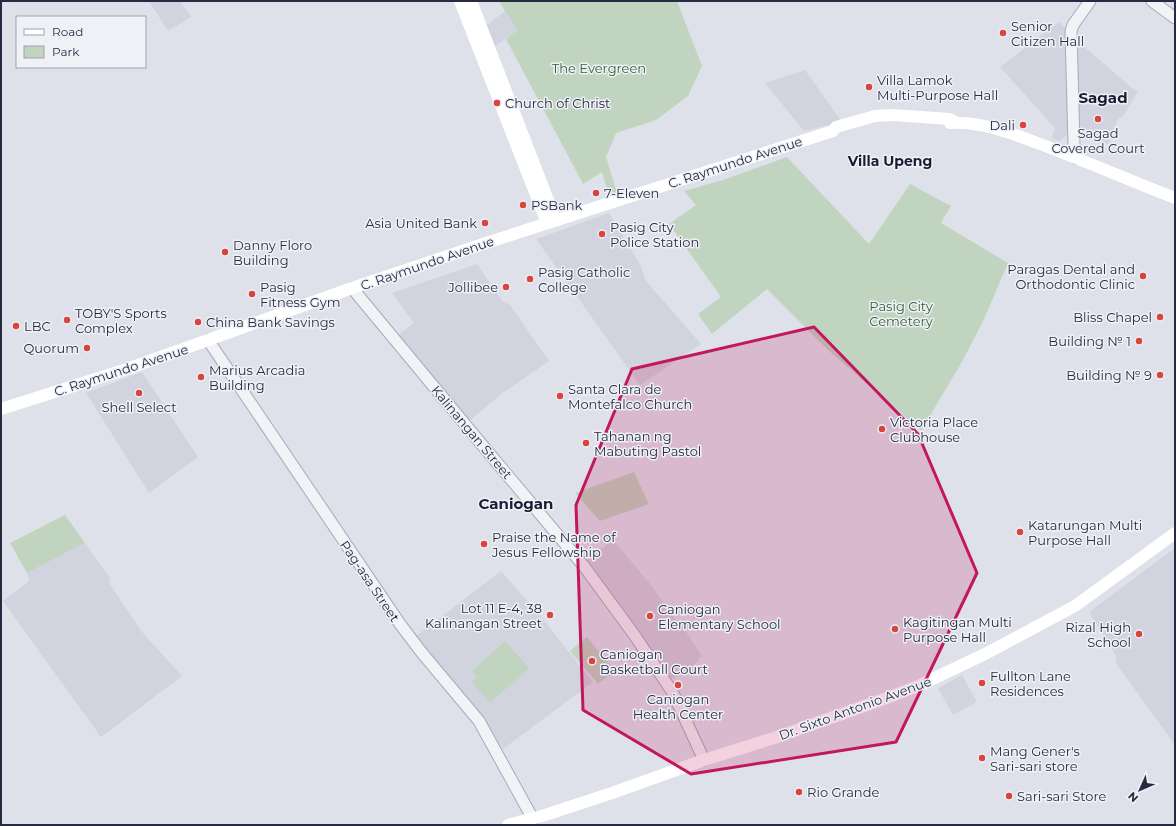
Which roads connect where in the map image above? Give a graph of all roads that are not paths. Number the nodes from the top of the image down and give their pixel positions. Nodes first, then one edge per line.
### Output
1 (460, 1) edge
2 (471, 1) edge
3 (1090, 1) edge
4 (1152, 1) edge
5 (1175, 18) edge
6 (1076, 158) junction
7 (1175, 198) edge
8 (551, 222) junction
9 (352, 288) junction
10 (208, 340) junction
11 (1, 409) edge
12 (1175, 533) edge
13 (704, 760) junction
14 (539, 820) edge
15 (508, 825) edge

1 - 8 main road
2 - 8 main road
3 - 6 street
4 - 5 street
6 - 7 main road, C. Raymundo Avenue
6 - 8 main road, C. Raymundo Avenue
8 - 9 main road, C. Raymundo Avenue
9 - 10 main road, C. Raymundo Avenue
9 - 13 street, Kalinangan Street
10 - 11 main road, C. Raymundo Avenue
10 - 14 street, Pag-asa Street
12 - 13 main road, Dr. Sixto Antonio Avenue
13 - 14 main road, Dr. Sixto Antonio Avenue
14 - 15 main road, Dr. Sixto Antonio Avenue

